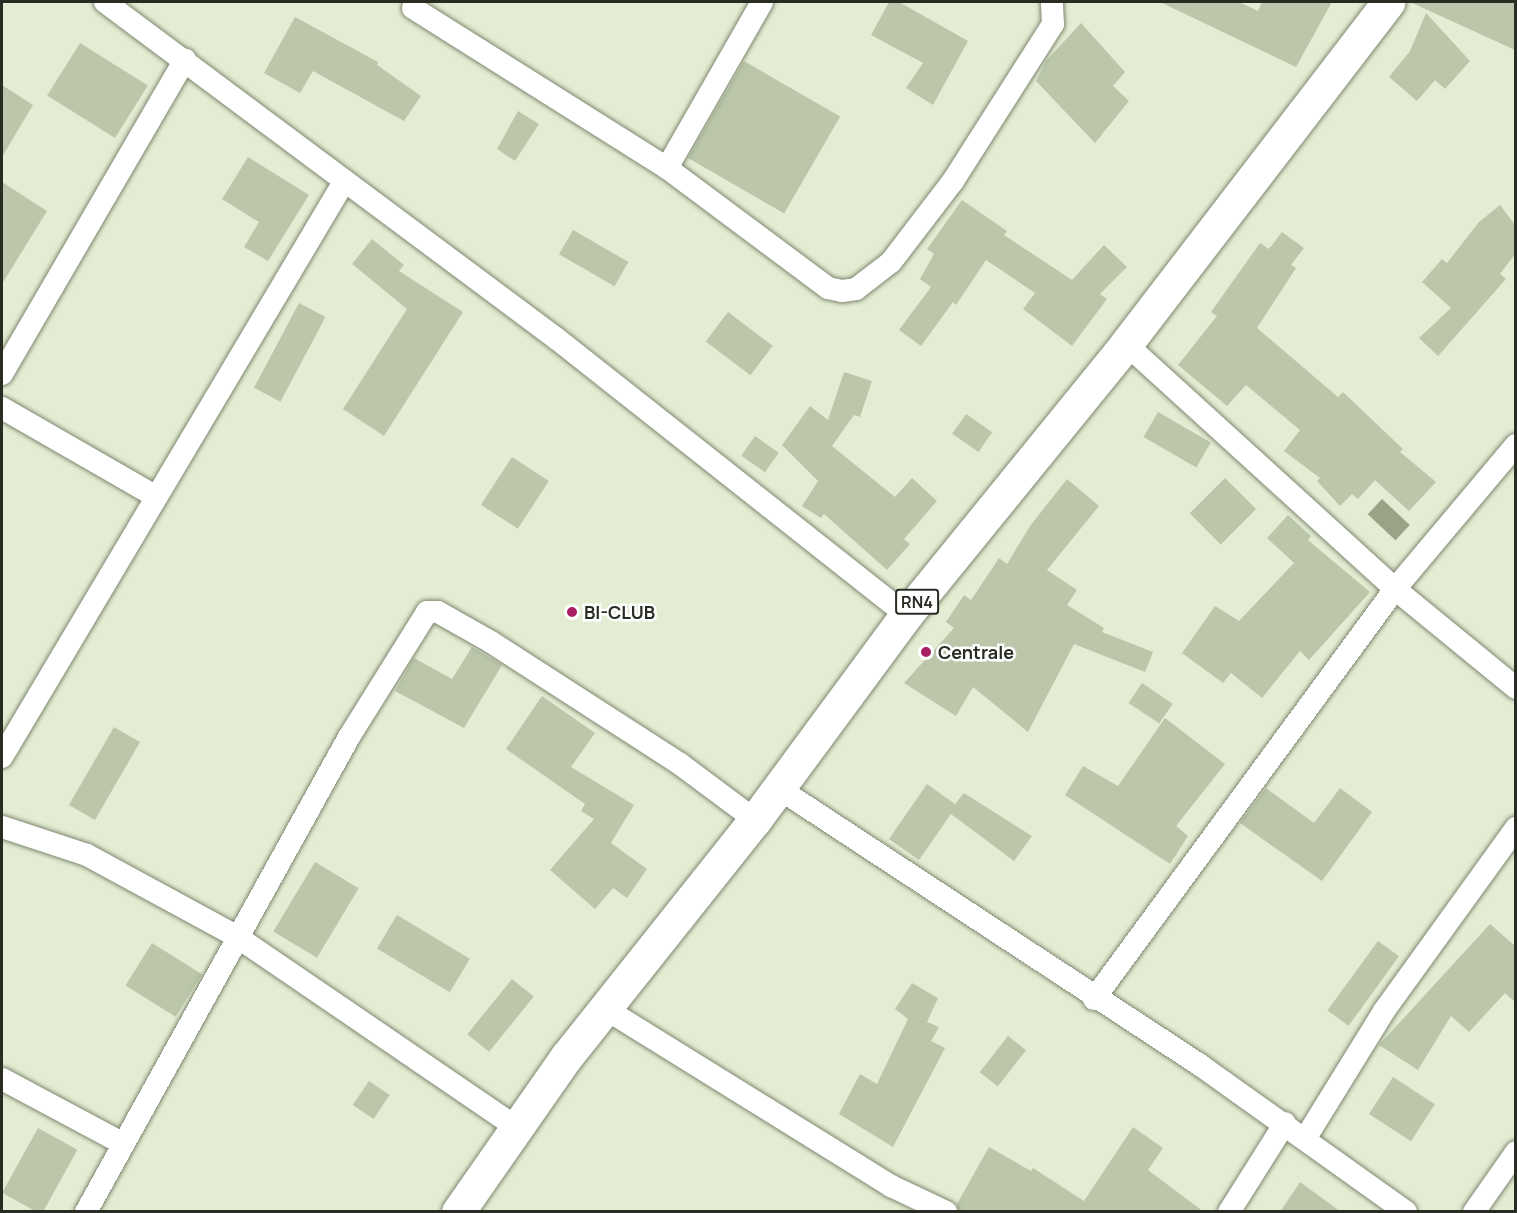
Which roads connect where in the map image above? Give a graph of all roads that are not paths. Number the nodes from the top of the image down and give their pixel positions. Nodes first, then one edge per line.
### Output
1 (105, 2) edge
2 (762, 2) edge
3 (1052, 2) edge
4 (1388, 2) edge
5 (413, 8) dead end
6 (185, 59) junction
7 (667, 168) junction
8 (344, 182) junction
9 (1126, 344) junction
10 (2, 374) edge
11 (2, 408) edge
12 (1515, 446) edge
13 (155, 496) junction
14 (1395, 589) junction
15 (906, 615) junction
16 (1515, 688) edge
17 (2, 757) edge
18 (778, 788) junction
19 (755, 820) junction
20 (2, 827) edge
21 (1515, 828) edge
22 (236, 936) junction
23 (1094, 999) junction
24 (604, 1008) junction
25 (2, 1079) edge
26 (1285, 1123) junction
27 (517, 1128) junction
28 (1305, 1139) junction
29 (122, 1143) junction
30 (1515, 1152) edge
31 (86, 1212) edge
32 (458, 1212) edge
33 (946, 1212) edge
34 (1229, 1212) edge
35 (1406, 1212) edge
36 (1474, 1212) edge

1 - 6 street
2 - 7 street
3 - 7 street
4 - 9 highway, RN4
5 - 7 street
6 - 8 street
6 - 10 street
8 - 13 street
8 - 15 street
9 - 14 street
9 - 15 highway, RN4
11 - 13 street
12 - 14 street
13 - 17 street
14 - 16 street
14 - 23 street
15 - 18 highway, RN4
18 - 19 highway, RN4
18 - 23 street
19 - 22 street
19 - 24 highway, RN4
20 - 22 street
21 - 28 street
22 - 27 street
22 - 29 street
23 - 26 street
24 - 27 highway, RN4
24 - 33 street
25 - 29 street
26 - 28 street
26 - 34 street
27 - 32 highway, RN4
28 - 35 street
29 - 31 street
30 - 36 street

